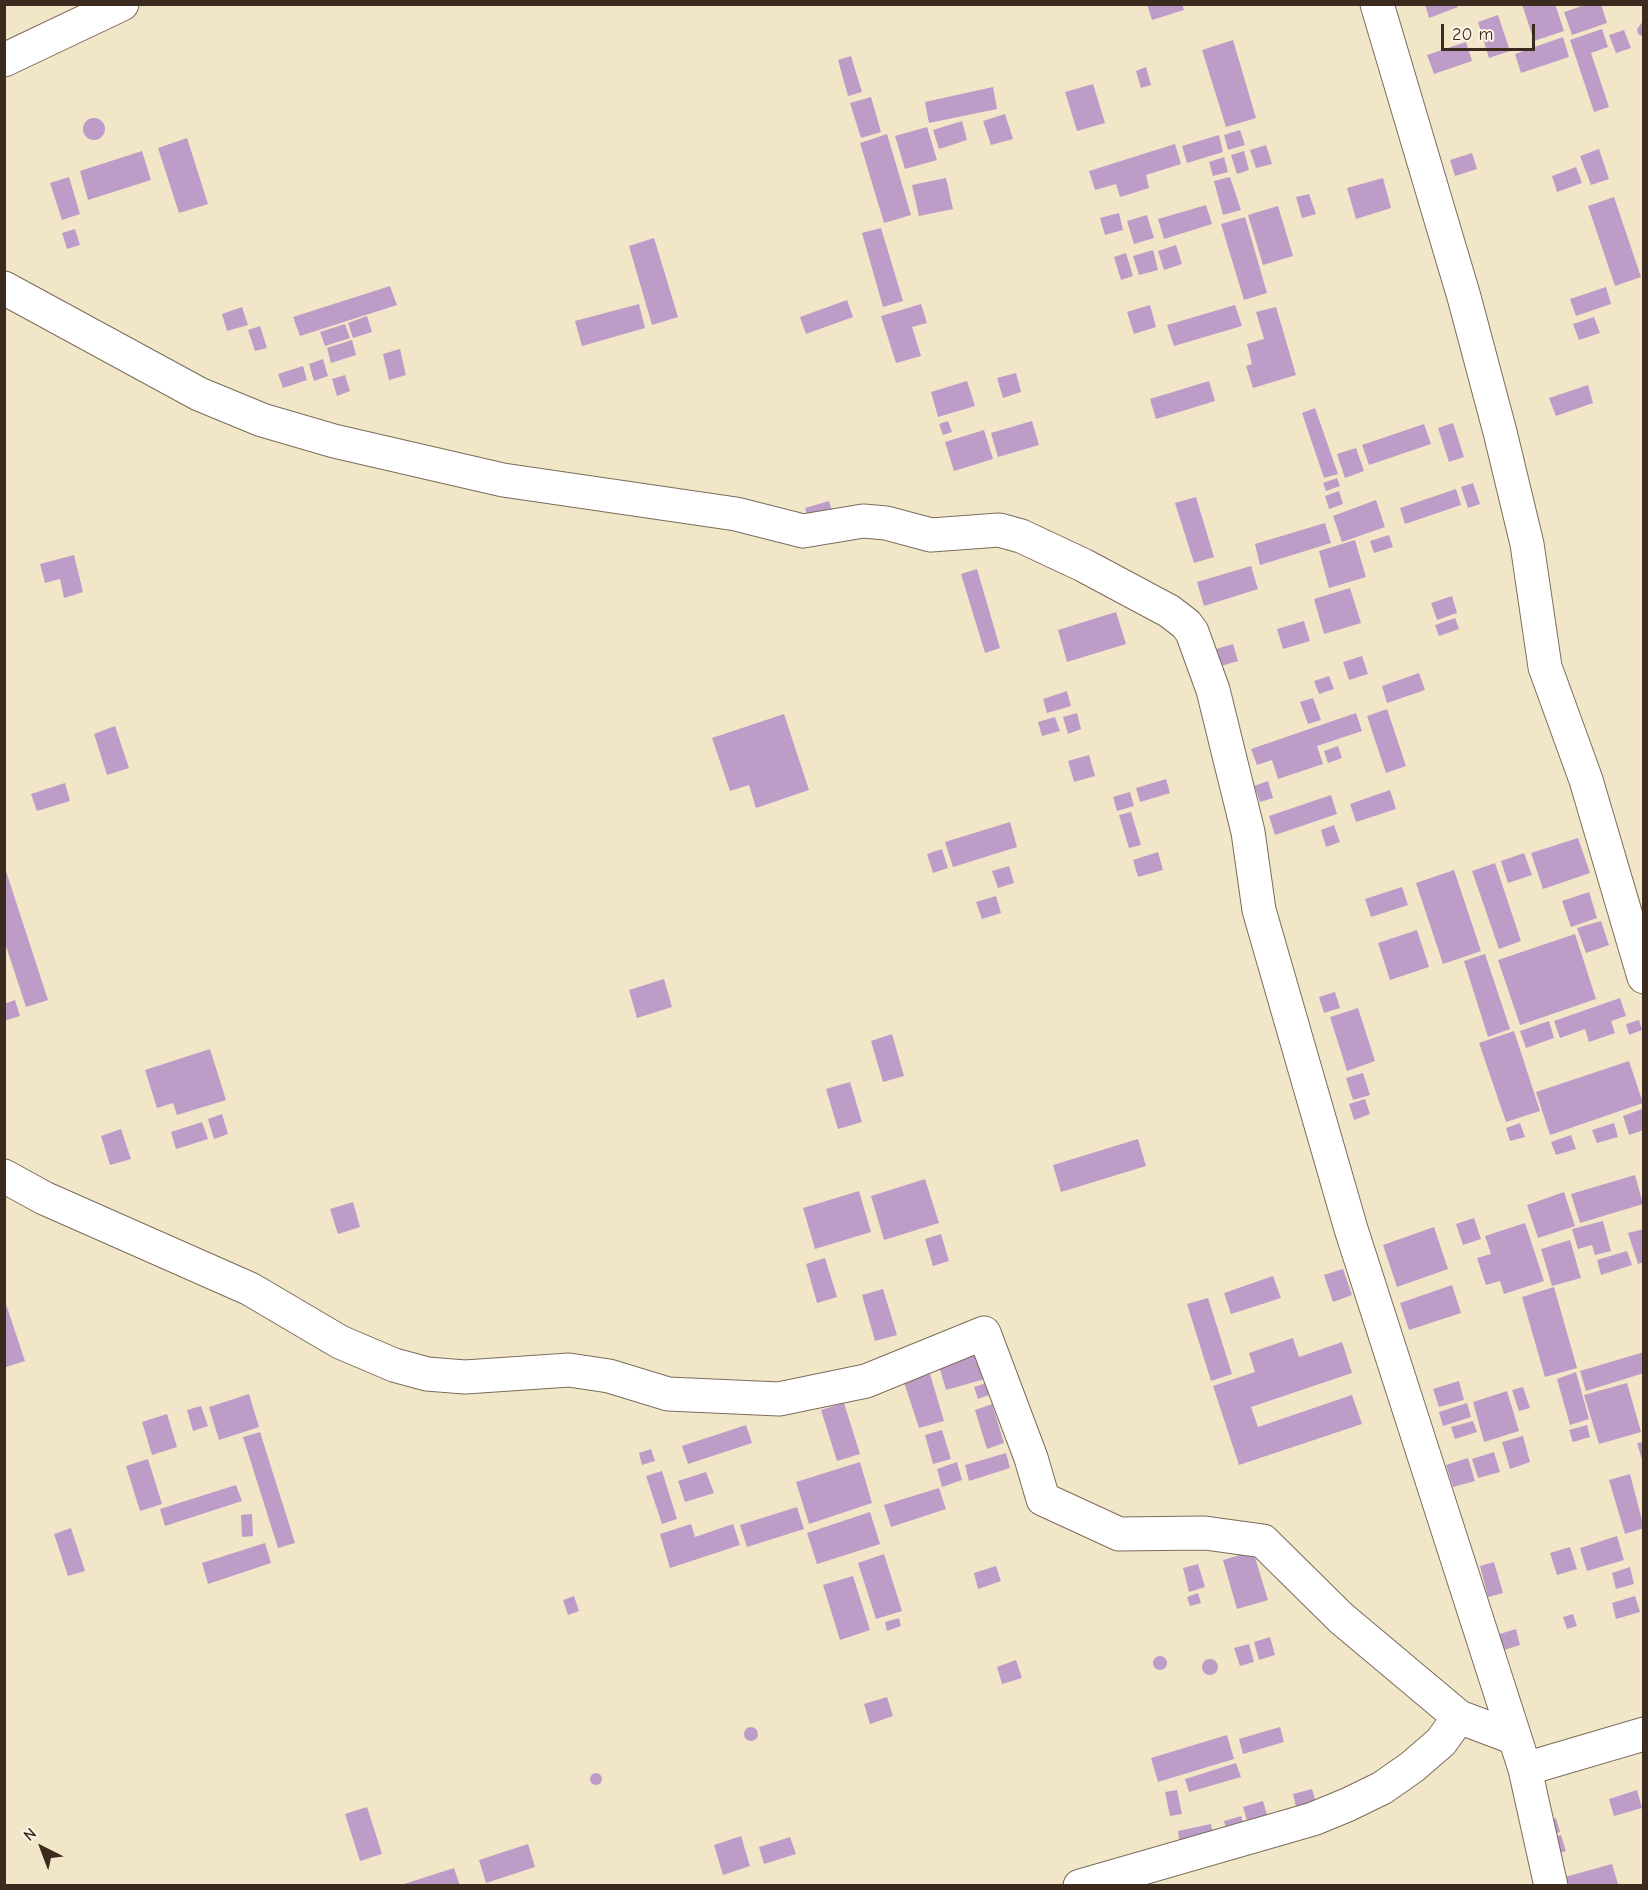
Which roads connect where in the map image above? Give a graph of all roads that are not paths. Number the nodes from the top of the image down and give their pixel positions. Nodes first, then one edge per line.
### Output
1 (1377, 4) edge
2 (119, 5) edge
3 (4, 60) edge
4 (4, 288) edge
5 (1644, 977) edge
6 (4, 1176) edge
7 (1459, 1717) junction
8 (1644, 1734) edge
9 (1515, 1738) junction
10 (1525, 1769) junction
11 (1080, 1886) edge
12 (1551, 1886) edge

1 - 5 street
2 - 3 street
4 - 9 street
6 - 7 street
7 - 9 street
7 - 11 street
8 - 10 street
9 - 10 street
10 - 12 street

